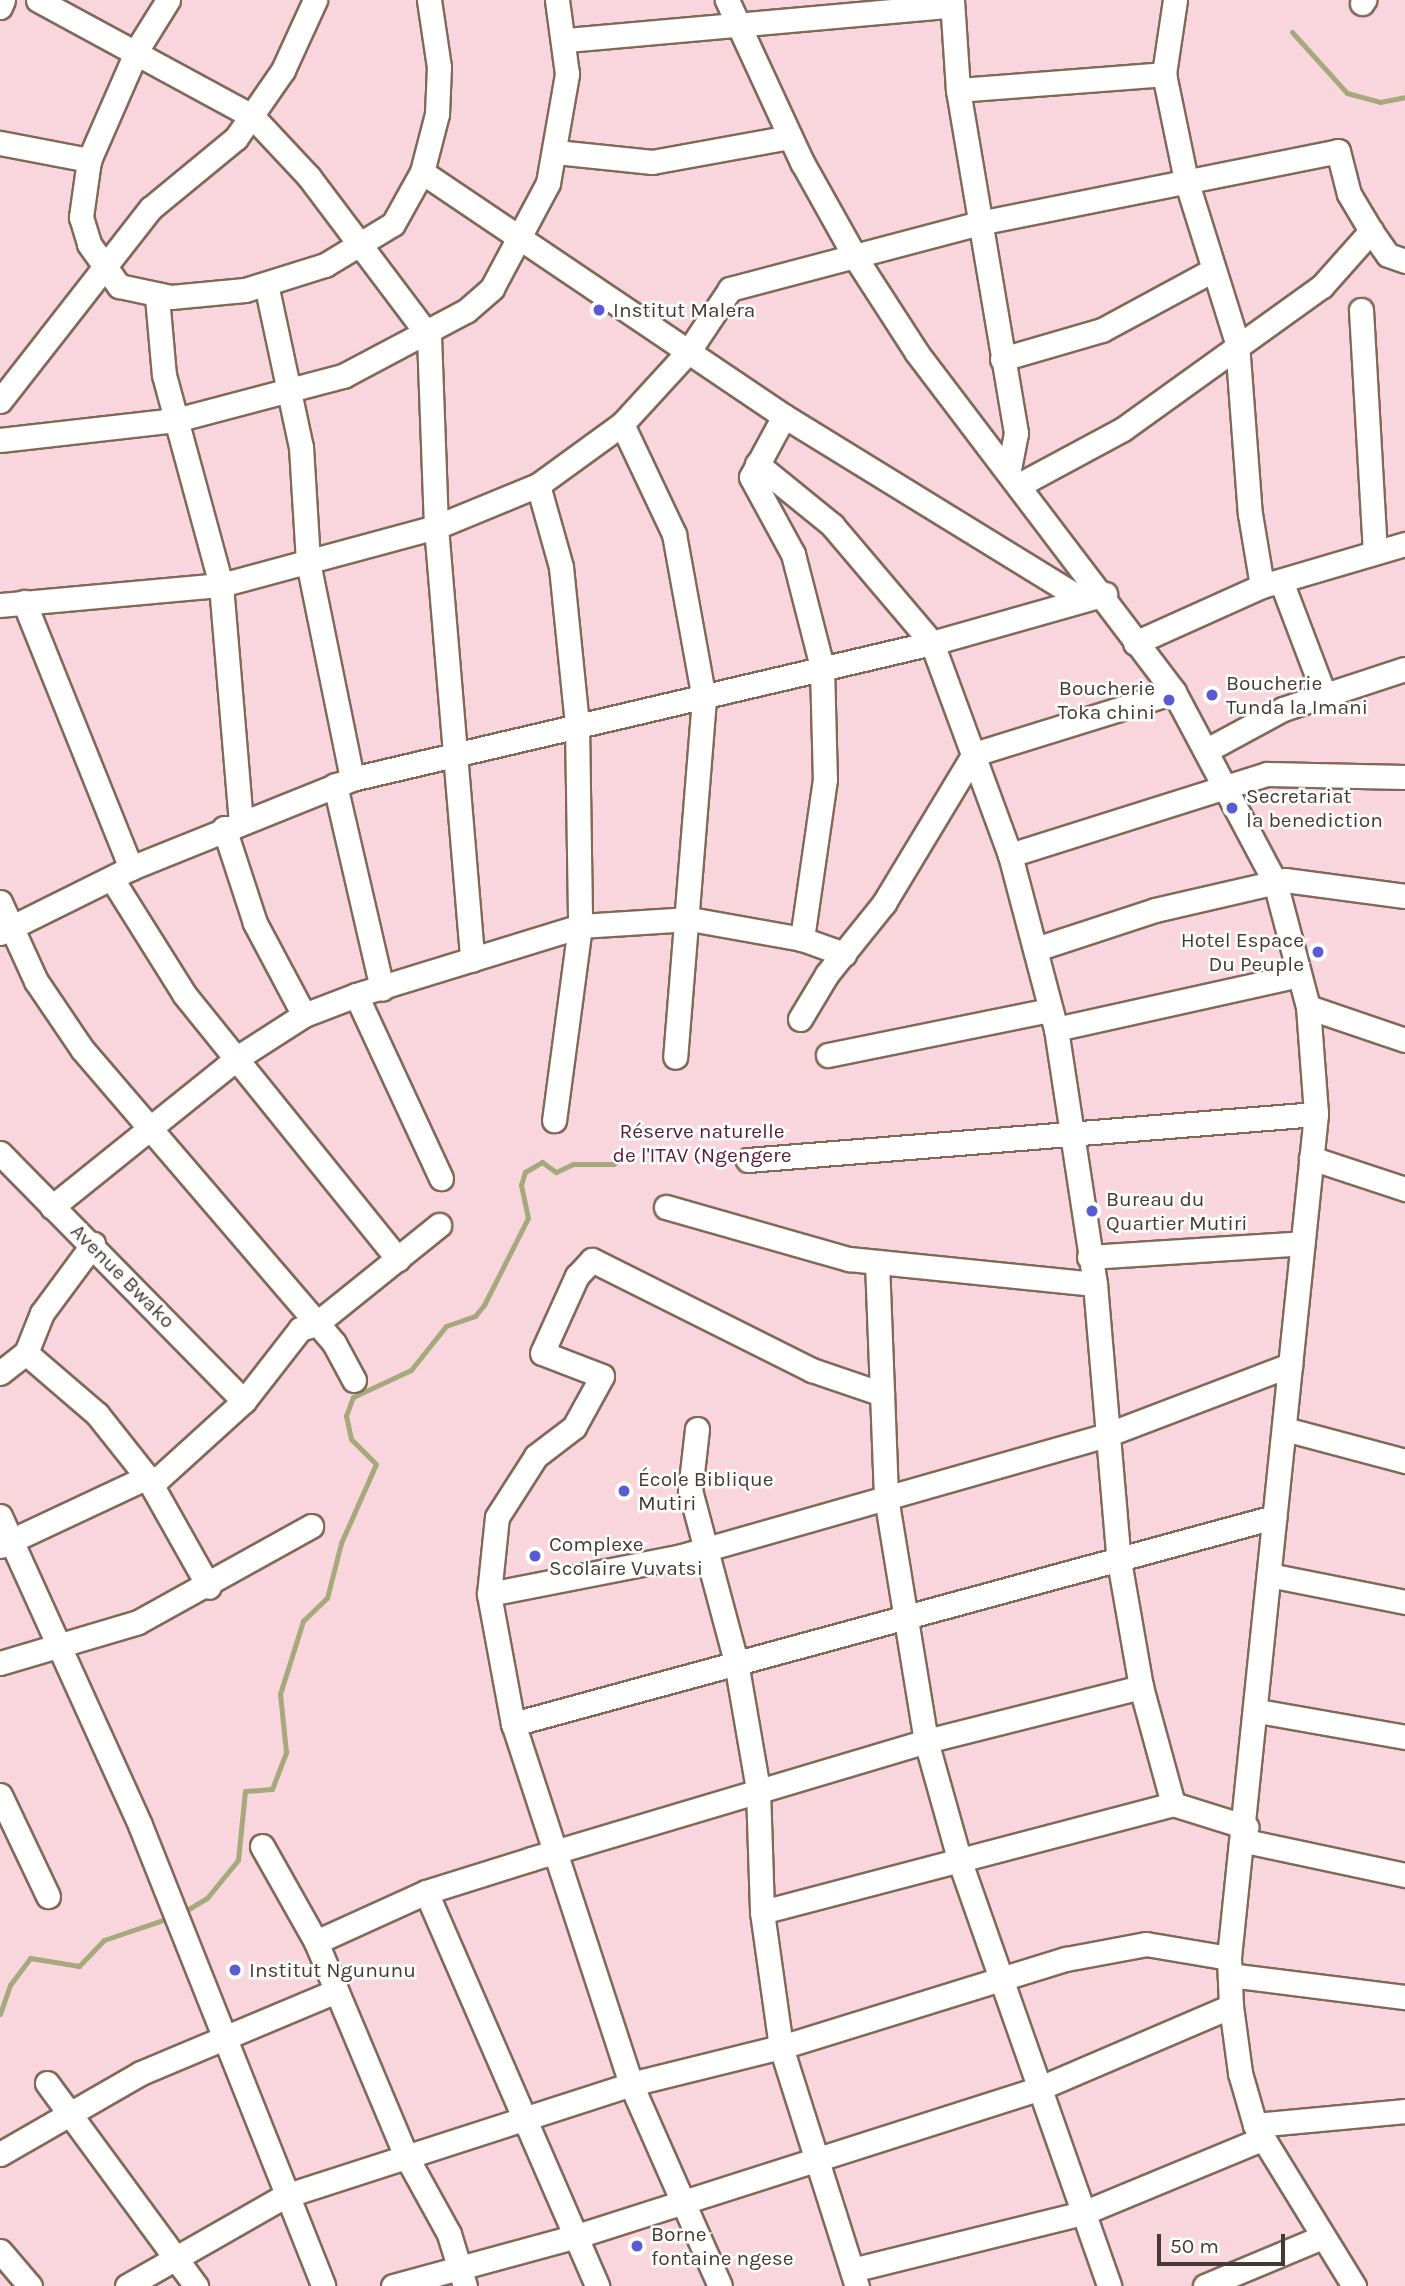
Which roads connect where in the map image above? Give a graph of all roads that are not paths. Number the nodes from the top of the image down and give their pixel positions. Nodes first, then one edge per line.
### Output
1 (3, 0) edge
2 (38, 0) edge
3 (168, 0) edge
4 (315, 0) edge
5 (429, 0) edge
6 (557, 0) edge
7 (727, 0) edge
8 (1175, 0) edge
9 (951, 3) edge
10 (0, 7) edge
11 (739, 27) junction
12 (567, 40) junction
13 (138, 48) junction
14 (1164, 74) junction
15 (958, 90) junction
16 (252, 116) junction
17 (790, 137) junction
18 (0, 143) edge
19 (556, 152) junction
20 (89, 160) junction
21 (422, 172) junction
22 (1186, 180) junction
23 (979, 223) junction
24 (1371, 231) junction
25 (523, 241) junction
26 (359, 247) junction
27 (855, 257) junction
28 (1405, 261) edge
29 (102, 267) junction
30 (1213, 270) junction
31 (267, 284) junction
32 (158, 297) junction
33 (1361, 310) dead end
34 (429, 336) junction
35 (1237, 343) junction
36 (688, 352) junction
37 (1002, 359) junction
38 (287, 392) junction
39 (0, 401) edge
40 (784, 416) junction
41 (176, 420) junction
42 (622, 424) junction
43 (0, 440) edge
44 (757, 464) junction
45 (1014, 477) junction
46 (538, 485) junction
47 (436, 527) junction
48 (1405, 544) edge
49 (1375, 551) junction
50 (308, 562) junction
51 (1271, 583) junction
52 (221, 584) junction
53 (1105, 594) junction
54 (1080, 598) junction
55 (24, 602) junction
56 (0, 606) edge
57 (932, 643) junction
58 (1135, 643) junction
59 (822, 667) junction
60 (1405, 669) edge
61 (1174, 692) junction
62 (1325, 696) junction
63 (704, 699) junction
64 (577, 725) junction
65 (452, 750) junction
66 (1207, 750) junction
67 (974, 754) junction
68 (1405, 777) edge
69 (343, 782) junction
70 (1225, 782) junction
71 (232, 824) junction
72 (1010, 855) junction
73 (122, 874) junction
74 (1275, 882) junction
75 (1405, 896) edge
76 (0, 902) edge
77 (690, 919) junction
78 (580, 926) junction
79 (5, 931) edge
80 (802, 939) junction
81 (1036, 949) junction
82 (844, 954) junction
83 (472, 960) junction
84 (1299, 975) junction
85 (382, 989) junction
86 (356, 995) junction
87 (1308, 1007) junction
88 (304, 1014) junction
89 (800, 1019) dead end
90 (1053, 1020) junction
91 (1405, 1040) edge
92 (828, 1055) dead end
93 (675, 1056) dead end
94 (237, 1058) junction
95 (1316, 1114) junction
96 (554, 1121) dead end
97 (152, 1125) junction
98 (1074, 1133) junction
99 (2, 1158) edge
100 (1311, 1158) junction
101 (748, 1160) dead end
102 (442, 1178) dead end
103 (1405, 1189) edge
104 (52, 1207) junction
105 (666, 1207) dead end
106 (439, 1225) dead end
107 (1303, 1243) junction
108 (93, 1244) junction
109 (1089, 1256) junction
110 (398, 1259) junction
111 (877, 1262) junction
112 (1095, 1284) junction
113 (316, 1324) junction
114 (26, 1353) junction
115 (1290, 1365) junction
116 (0, 1373) edge
117 (354, 1380) dead end
118 (882, 1394) junction
119 (244, 1401) junction
120 (697, 1429) dead end
121 (1285, 1429) junction
122 (1109, 1434) junction
123 (1405, 1461) edge
124 (147, 1477) junction
125 (886, 1497) junction
126 (0, 1516) edge
127 (1274, 1517) junction
128 (311, 1526) dead end
129 (7, 1544) edge
130 (706, 1550) junction
131 (1118, 1555) junction
132 (1269, 1575) junction
133 (209, 1587) junction
134 (489, 1594) junction
135 (1405, 1602) edge
136 (902, 1623) junction
137 (59, 1648) junction
138 (736, 1662) junction
139 (0, 1663) edge
140 (1141, 1687) junction
141 (1258, 1712) junction
142 (513, 1724) junction
143 (1405, 1737) edge
144 (926, 1741) junction
145 (758, 1790) junction
146 (0, 1795) edge
147 (1173, 1804) junction
148 (1246, 1834) junction
149 (262, 1846) dead end
150 (559, 1851) junction
151 (960, 1862) junction
152 (1405, 1875) edge
153 (426, 1892) junction
154 (48, 1896) dead end
155 (762, 1912) junction
156 (316, 1942) junction
157 (1230, 1967) junction
158 (1005, 1980) junction
159 (336, 1991) junction
160 (1405, 1997) edge
161 (1231, 2006) junction
162 (222, 2036) junction
163 (781, 2047) junction
164 (47, 2083) dead end
165 (631, 2084) junction
166 (1040, 2088) junction
167 (1405, 2110) edge
168 (69, 2117) junction
169 (522, 2121) junction
170 (1259, 2132) junction
171 (0, 2154) edge
172 (406, 2157) junction
173 (818, 2157) junction
174 (285, 2196) junction
175 (685, 2199) junction
176 (1083, 2213) junction
177 (577, 2236) junction
178 (1320, 2238) junction
179 (0, 2251) edge
180 (174, 2256) junction
181 (461, 2276) edge
182 (855, 2278) edge
183 (30, 2286) edge
184 (127, 2286) edge
185 (197, 2286) edge
186 (323, 2286) edge
187 (393, 2286) edge
188 (597, 2286) edge
189 (720, 2286) edge
190 (1109, 2286) edge
191 (1205, 2286) edge
192 (1354, 2286) edge

1 - 10 street
2 - 13 street
3 - 13 street
4 - 16 street
5 - 21 street
6 - 12 street
7 - 11 street
8 - 14 street
9 - 11 street
9 - 15 street
11 - 12 street
11 - 17 street
12 - 19 street
13 - 16 street
13 - 20 street
14 - 15 street
14 - 22 street
15 - 23 street
16 - 26 street
16 - 29 street
17 - 19 street
17 - 27 street
18 - 20 street
19 - 25 street
20 - 29 street
21 - 25 street
21 - 26 street
22 - 23 street
22 - 24 street
22 - 30 street
23 - 27 street
23 - 37 street
24 - 28 street
24 - 35 street
25 - 34 street
25 - 36 street
26 - 31 street
26 - 34 street
27 - 36 street
27 - 45 street
29 - 32 street
29 - 39 street
30 - 35 street
30 - 37 street
31 - 32 street
31 - 38 street
32 - 41 street
33 - 49 street
34 - 38 street
34 - 47 street
35 - 45 street
35 - 51 street
36 - 40 street
36 - 42 street
37 - 45 street
38 - 41 street
38 - 50 street
40 - 44 street
40 - 54 street
41 - 43 street
41 - 52 street
42 - 46 street
42 - 63 street
44 - 57 street
44 - 59 street
45 - 53 street
46 - 47 street
46 - 64 street
47 - 50 street
47 - 65 street
48 - 49 street
49 - 51 street
50 - 52 street
50 - 69 street
51 - 58 street
51 - 62 street
52 - 55 street
52 - 71 street
53 - 54 street
53 - 58 street
54 - 57 street
55 - 56 street
55 - 73 street
57 - 59 street
57 - 67 street
58 - 61 street
59 - 63 street
59 - 80 street
60 - 62 street
61 - 66 street
61 - 67 street
62 - 66 street
63 - 64 street
63 - 77 street
64 - 65 street
64 - 78 street
65 - 69 street
65 - 83 street
66 - 70 street
67 - 72 street
67 - 82 street
68 - 70 street
69 - 71 street
69 - 85 street
70 - 72 street
70 - 74 street
71 - 73 street
71 - 88 street
72 - 81 street
73 - 79 street
73 - 94 street
74 - 75 street
74 - 81 street
74 - 84 street
76 - 79 street
77 - 78 street
77 - 80 street
77 - 93 street
78 - 83 street
78 - 96 street
79 - 97 street
80 - 82 street
81 - 90 street
82 - 89 street
83 - 85 street
84 - 87 street
84 - 90 street
85 - 86 street
86 - 88 street
86 - 102 street
87 - 91 street
87 - 95 street
88 - 94 street
90 - 92 street
90 - 98 street
94 - 97 street
94 - 110 street
95 - 98 street
95 - 100 street
97 - 104 street
97 - 113 street
98 - 101 street
98 - 109 street
99 - 104 street, Avenue Bwako
100 - 103 street
100 - 107 street
104 - 108 street, Avenue Bwako
105 - 111 street
106 - 110 street
107 - 109 street
107 - 115 street
108 - 114 street
108 - 119 street, Avenue Bwako
109 - 112 street
110 - 113 street
111 - 112 street
111 - 118 street
112 - 122 street
113 - 117 street
113 - 119 street
114 - 116 street
114 - 124 street
115 - 121 street
115 - 122 street
118 - 125 street
118 - 134 street
119 - 124 street
120 - 130 street
121 - 123 street
121 - 127 street
122 - 125 street
122 - 131 street
124 - 129 street
124 - 133 street
125 - 130 street
125 - 136 street
126 - 129 street
127 - 131 street
127 - 132 street
128 - 133 street
129 - 137 street
130 - 134 street
130 - 138 street
131 - 136 street
131 - 140 street
132 - 135 street
132 - 141 street
133 - 137 street
134 - 142 street
136 - 138 street
136 - 144 street
137 - 139 street
137 - 162 street
138 - 142 street
138 - 145 street
140 - 144 street
140 - 147 street
141 - 143 street
141 - 148 street
142 - 150 street
144 - 145 street
144 - 151 street
145 - 150 street
145 - 155 street
146 - 154 street
147 - 148 street
147 - 151 street
148 - 152 street
148 - 157 street
149 - 156 street
150 - 153 street
150 - 165 street
151 - 155 street
151 - 158 street
153 - 156 street
153 - 169 street
155 - 163 street
156 - 159 street
157 - 158 street
157 - 160 street
157 - 161 street
158 - 163 street
158 - 166 street
159 - 162 street
159 - 172 street
161 - 166 street
161 - 170 street
162 - 168 street
162 - 174 street
163 - 165 street
163 - 173 street
164 - 168 street
165 - 169 street
165 - 175 street
166 - 173 street
166 - 176 street
167 - 170 street
168 - 171 street
168 - 180 street
169 - 172 street
169 - 177 street
170 - 176 street
170 - 178 street
172 - 174 street
172 - 181 street
173 - 175 street
173 - 182 street
174 - 180 street
174 - 186 street
175 - 177 street
175 - 189 street
176 - 182 street
176 - 190 street
177 - 181 street
177 - 188 street
178 - 191 street
178 - 192 street
179 - 183 street
180 - 184 street
180 - 185 street
181 - 187 street

